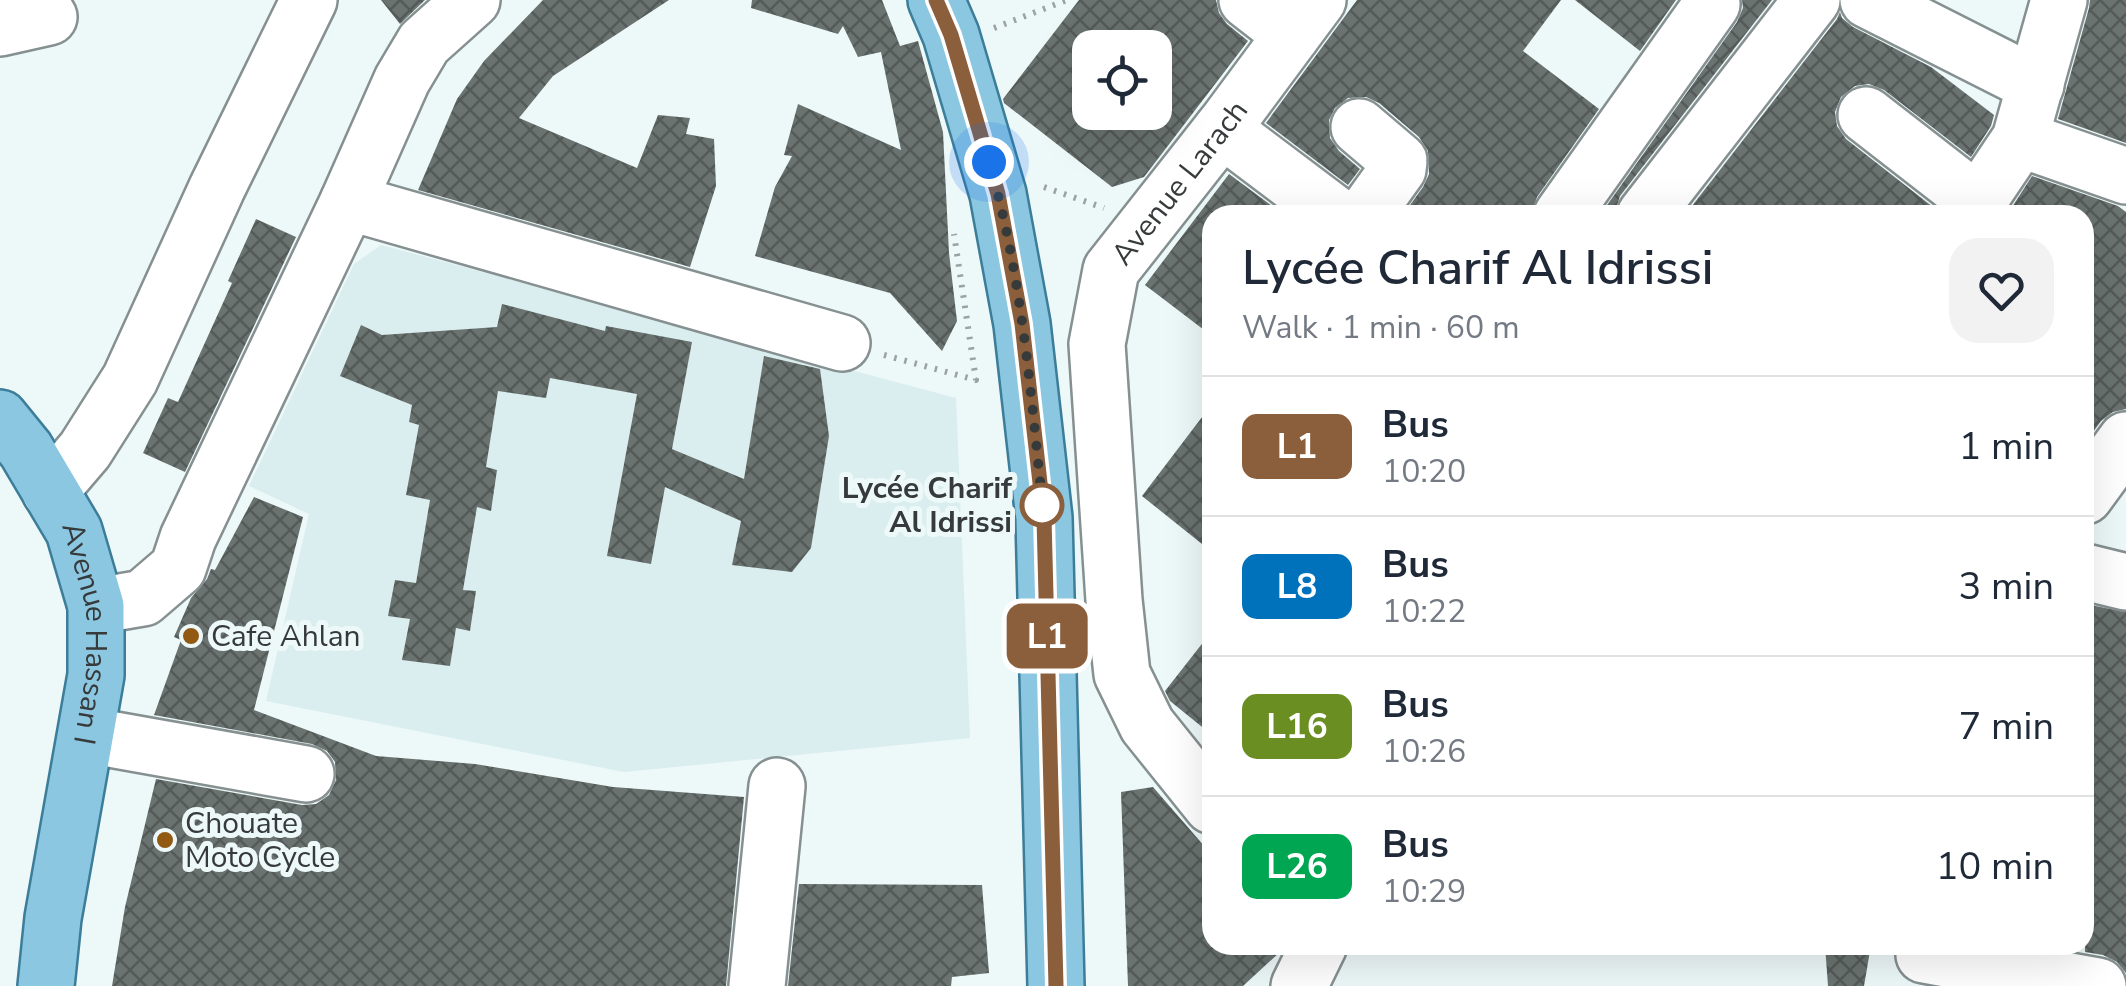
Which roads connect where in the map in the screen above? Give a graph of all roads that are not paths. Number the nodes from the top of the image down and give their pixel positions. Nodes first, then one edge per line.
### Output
1 (309, 0) edge
2 (472, 0) edge
3 (936, 0) edge
4 (1247, 0) edge
5 (1812, 0) edge
6 (1868, 0) edge
7 (2060, 0) edge
8 (1712, 4) dead end
9 (1305, 17) edge
10 (2036, 85) junction
11 (1866, 115) dead end
12 (1359, 128) dead end
13 (1222, 129) junction
14 (2020, 139) junction
15 (2126, 176) edge
16 (348, 202) junction
17 (1344, 205) edge
18 (1368, 205) edge
19 (1569, 205) edge
20 (1653, 205) edge
21 (1971, 205) edge
22 (1976, 205) edge
23 (862, 349) road end
24 (0, 418) edge
25 (2126, 440) edge
26 (2094, 484) edge
27 (50, 492) junction
28 (2094, 574) edge
29 (2126, 582) edge
30 (96, 606) junction
31 (87, 735) junction
32 (306, 774) dead end
33 (778, 786) dead end
34 (1202, 794) edge
35 (1314, 955) edge
36 (1923, 962) edge
37 (46, 986) edge
38 (757, 986) edge
39 (1056, 986) edge
40 (1299, 986) edge
41 (2098, 986) edge

1 - 27 street
2 - 16 street
3 - 39 main road
4 - 9 street
5 - 20 street
6 - 10 street
7 - 10 street
8 - 19 street
9 - 13 street, Avenue Larach
10 - 14 street
11 - 21 street
12 - 18 street
13 - 17 street
13 - 34 street, Avenue Larach
14 - 15 street
14 - 22 street
16 - 23 street
16 - 30 street
24 - 27 main road, Avenue Hassan I
25 - 26 street
27 - 30 main road, Avenue Hassan I
28 - 29 street
30 - 31 main road, Avenue Hassan I
31 - 32 street
31 - 37 main road, Avenue Hassan I
33 - 38 street
35 - 40 street
36 - 41 street

